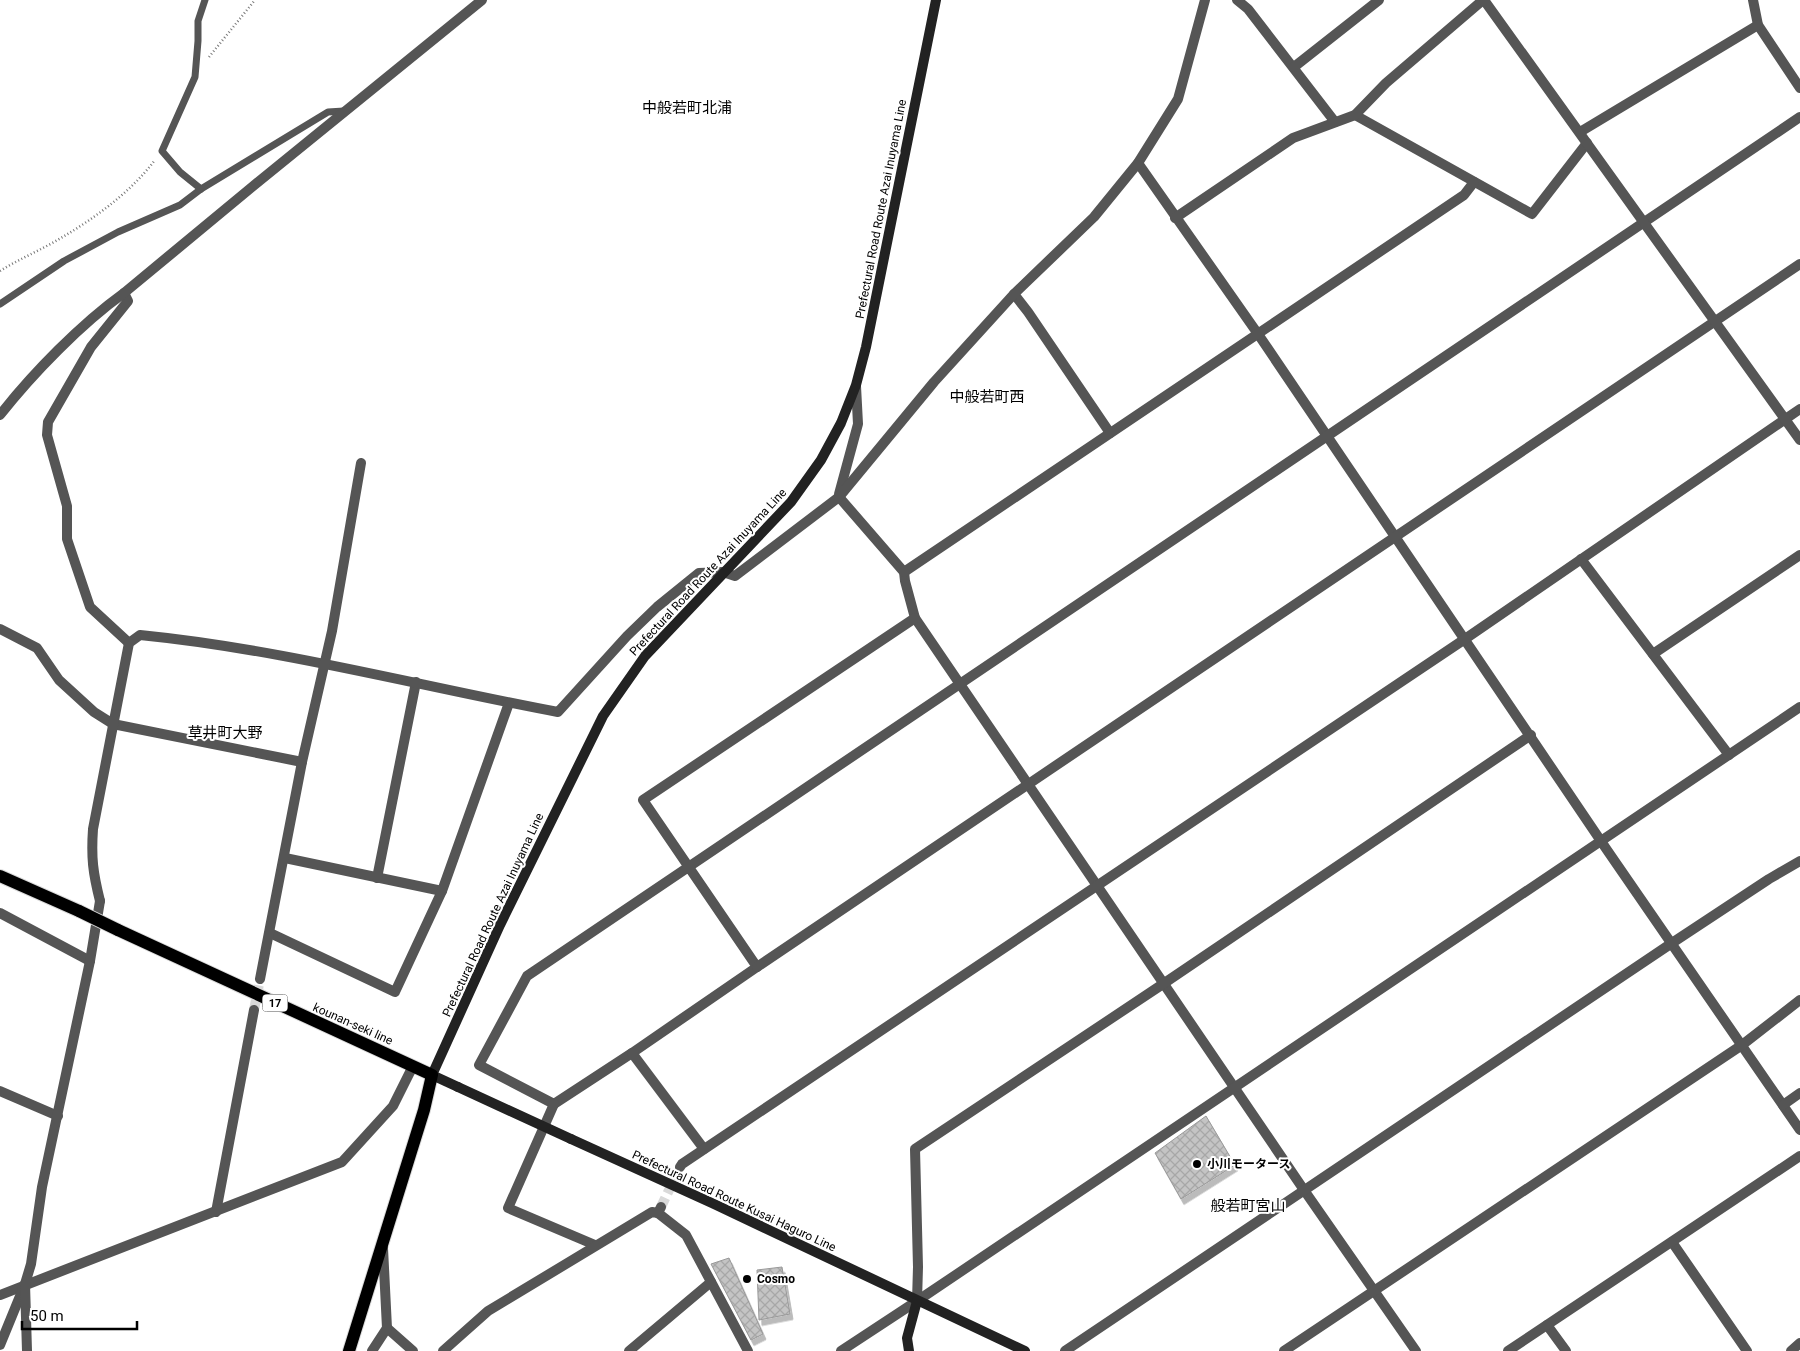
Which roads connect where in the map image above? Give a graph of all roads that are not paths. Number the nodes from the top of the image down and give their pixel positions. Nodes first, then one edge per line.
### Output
1 (205, 0) edge
2 (482, 0) edge
3 (936, 0) edge
4 (1205, 0) edge
5 (1236, 0) edge
6 (1378, 0) edge
7 (1484, 0) edge
8 (1753, 0) edge
9 (1758, 25) junction
10 (1294, 67) junction
11 (1800, 88) edge
12 (347, 111) junction
13 (1355, 115) junction
14 (1800, 117) edge
15 (1335, 122) junction
16 (1580, 132) junction
17 (1587, 143) junction
18 (1138, 163) junction
19 (1474, 182) junction
20 (201, 189) junction
21 (1175, 218) junction
22 (1644, 222) junction
23 (1800, 264) edge
24 (124, 293) junction
25 (1014, 294) junction
26 (0, 304) edge
27 (1715, 321) junction
28 (1258, 334) junction
29 (856, 385) junction
30 (1800, 409) edge
31 (0, 415) edge
32 (1785, 419) junction
33 (1110, 433) junction
34 (1327, 436) junction
35 (1800, 440) edge
36 (361, 463) dead end
37 (839, 497) junction
38 (1396, 536) junction
39 (1800, 556) edge
40 (1581, 559) junction
41 (723, 572) junction
42 (904, 572) junction
43 (915, 618) junction
44 (0, 629) edge
45 (1465, 639) junction
46 (129, 643) junction
47 (1653, 654) junction
48 (325, 663) junction
49 (416, 682) junction
50 (960, 682) junction
51 (509, 703) junction
52 (1800, 707) edge
53 (113, 724) junction
54 (1531, 735) junction
55 (1729, 755) junction
56 (302, 762) junction
57 (1028, 784) junction
58 (1602, 842) junction
59 (285, 858) junction
60 (1800, 861) edge
61 (688, 867) junction
62 (0, 876) edge
63 (377, 878) junction
64 (1098, 885) junction
65 (442, 891) junction
66 (0, 913) edge
67 (270, 933) junction
68 (1672, 943) junction
69 (90, 961) junction
70 (757, 966) junction
71 (260, 979) tunnel mouth
72 (1164, 984) junction
73 (1800, 1000) edge
74 (254, 1010) tunnel mouth
75 (1742, 1045) junction
76 (632, 1052) junction
77 (413, 1066) junction
78 (432, 1075) junction
79 (1235, 1088) junction
80 (0, 1091) edge
81 (1800, 1093) edge
82 (554, 1104) junction
83 (1783, 1105) junction
84 (58, 1116) junction
85 (1800, 1130) edge
86 (704, 1149) junction
87 (1800, 1156) edge
88 (680, 1167) tunnel mouth
89 (1304, 1190) junction
90 (216, 1212) junction
91 (383, 1240) junction
92 (1672, 1242) junction
93 (595, 1245) junction
94 (711, 1282) junction
95 (25, 1284) junction
96 (1374, 1290) junction
97 (0, 1295) edge
98 (917, 1301) junction
99 (1548, 1324) junction
100 (387, 1328) junction
101 (1800, 1342) edge
102 (0, 1345) edge
103 (27, 1351) edge
104 (348, 1351) edge
105 (372, 1351) edge
106 (413, 1351) edge
107 (443, 1351) edge
108 (629, 1351) edge
109 (748, 1351) edge
110 (841, 1351) edge
111 (909, 1351) edge
112 (1025, 1351) edge
113 (1065, 1351) edge
114 (1284, 1351) edge
115 (1416, 1351) edge
116 (1508, 1351) edge
117 (1566, 1351) edge
118 (1747, 1351) edge
119 (1791, 1351) edge

1 - 20 lane
2 - 12 street
3 - 29 main road, Prefectural Road Route Azai Inuyama Line
4 - 18 street
5 - 10 street
6 - 10 street
7 - 13 street
7 - 16 street
8 - 9 street
9 - 11 street
9 - 16 street
10 - 15 street
12 - 20 lane
12 - 24 street
13 - 15 street
13 - 19 street
14 - 22 street
15 - 21 street
16 - 17 street
17 - 19 street
17 - 22 street
18 - 21 street
18 - 25 street
19 - 28 street
20 - 26 lane
21 - 28 street
22 - 27 street
22 - 34 street
23 - 27 street
24 - 31 street
24 - 46 street
25 - 33 street
25 - 37 street
27 - 32 street
27 - 38 street
28 - 33 street
28 - 34 street
29 - 37 street
29 - 41 main road, Prefectural Road Route Azai Inuyama Line
30 - 32 street
32 - 35 street
32 - 40 street
33 - 42 street
34 - 38 street
34 - 50 street
36 - 48 street
37 - 41 street
37 - 42 street
38 - 45 street
38 - 57 street
39 - 47 street
40 - 45 street
40 - 47 street
41 - 51 street
41 - 78 main road, Prefectural Road Route Azai Inuyama Line
42 - 43 street
43 - 50 street
43 - 61 street
44 - 53 street
45 - 54 street
45 - 64 street
46 - 48 street
46 - 53 street
47 - 55 street
48 - 49 street
48 - 56 street
49 - 51 street
49 - 63 street
50 - 57 street
50 - 61 street
51 - 65 street
52 - 55 street
53 - 56 street
53 - 69 street
54 - 58 street
54 - 72 street
55 - 58 street
56 - 59 street
57 - 64 street
57 - 70 street
58 - 68 street
58 - 79 street
59 - 63 street
59 - 67 street
60 - 68 street
61 - 70 street
61 - 82 street
62 - 77 main road, kounan-seki line / 17, bridge
63 - 65 street
64 - 72 street
64 - 86 street
65 - 67 street
66 - 69 street
67 - 71 street
68 - 75 street
68 - 89 street
69 - 84 street
70 - 76 street
72 - 79 street
72 - 98 street
73 - 75 street
74 - 90 street
75 - 83 street
75 - 96 street
76 - 82 street
76 - 86 street
77 - 78 main road, kounan-seki line / 17
77 - 90 street
78 - 91 main road
78 - 98 main road, Prefectural Road Route Kusai Haguro Line, bridge
79 - 89 street
79 - 98 street
80 - 84 street
81 - 83 street
82 - 93 street
83 - 85 street
84 - 95 street
86 - 88 street
87 - 92 street
89 - 96 street
89 - 113 street
90 - 95 street
91 - 100 street
91 - 104 main road
92 - 99 street
92 - 118 street
93 - 94 street
93 - 107 street
94 - 108 street
94 - 109 street
95 - 97 street
95 - 102 street
95 - 103 street
96 - 114 street
96 - 115 street
98 - 110 street
98 - 111 main road
98 - 112 main road, Prefectural Road Route Kusai Haguro Line
99 - 116 street
99 - 117 street
100 - 105 street
100 - 106 street
101 - 119 street

